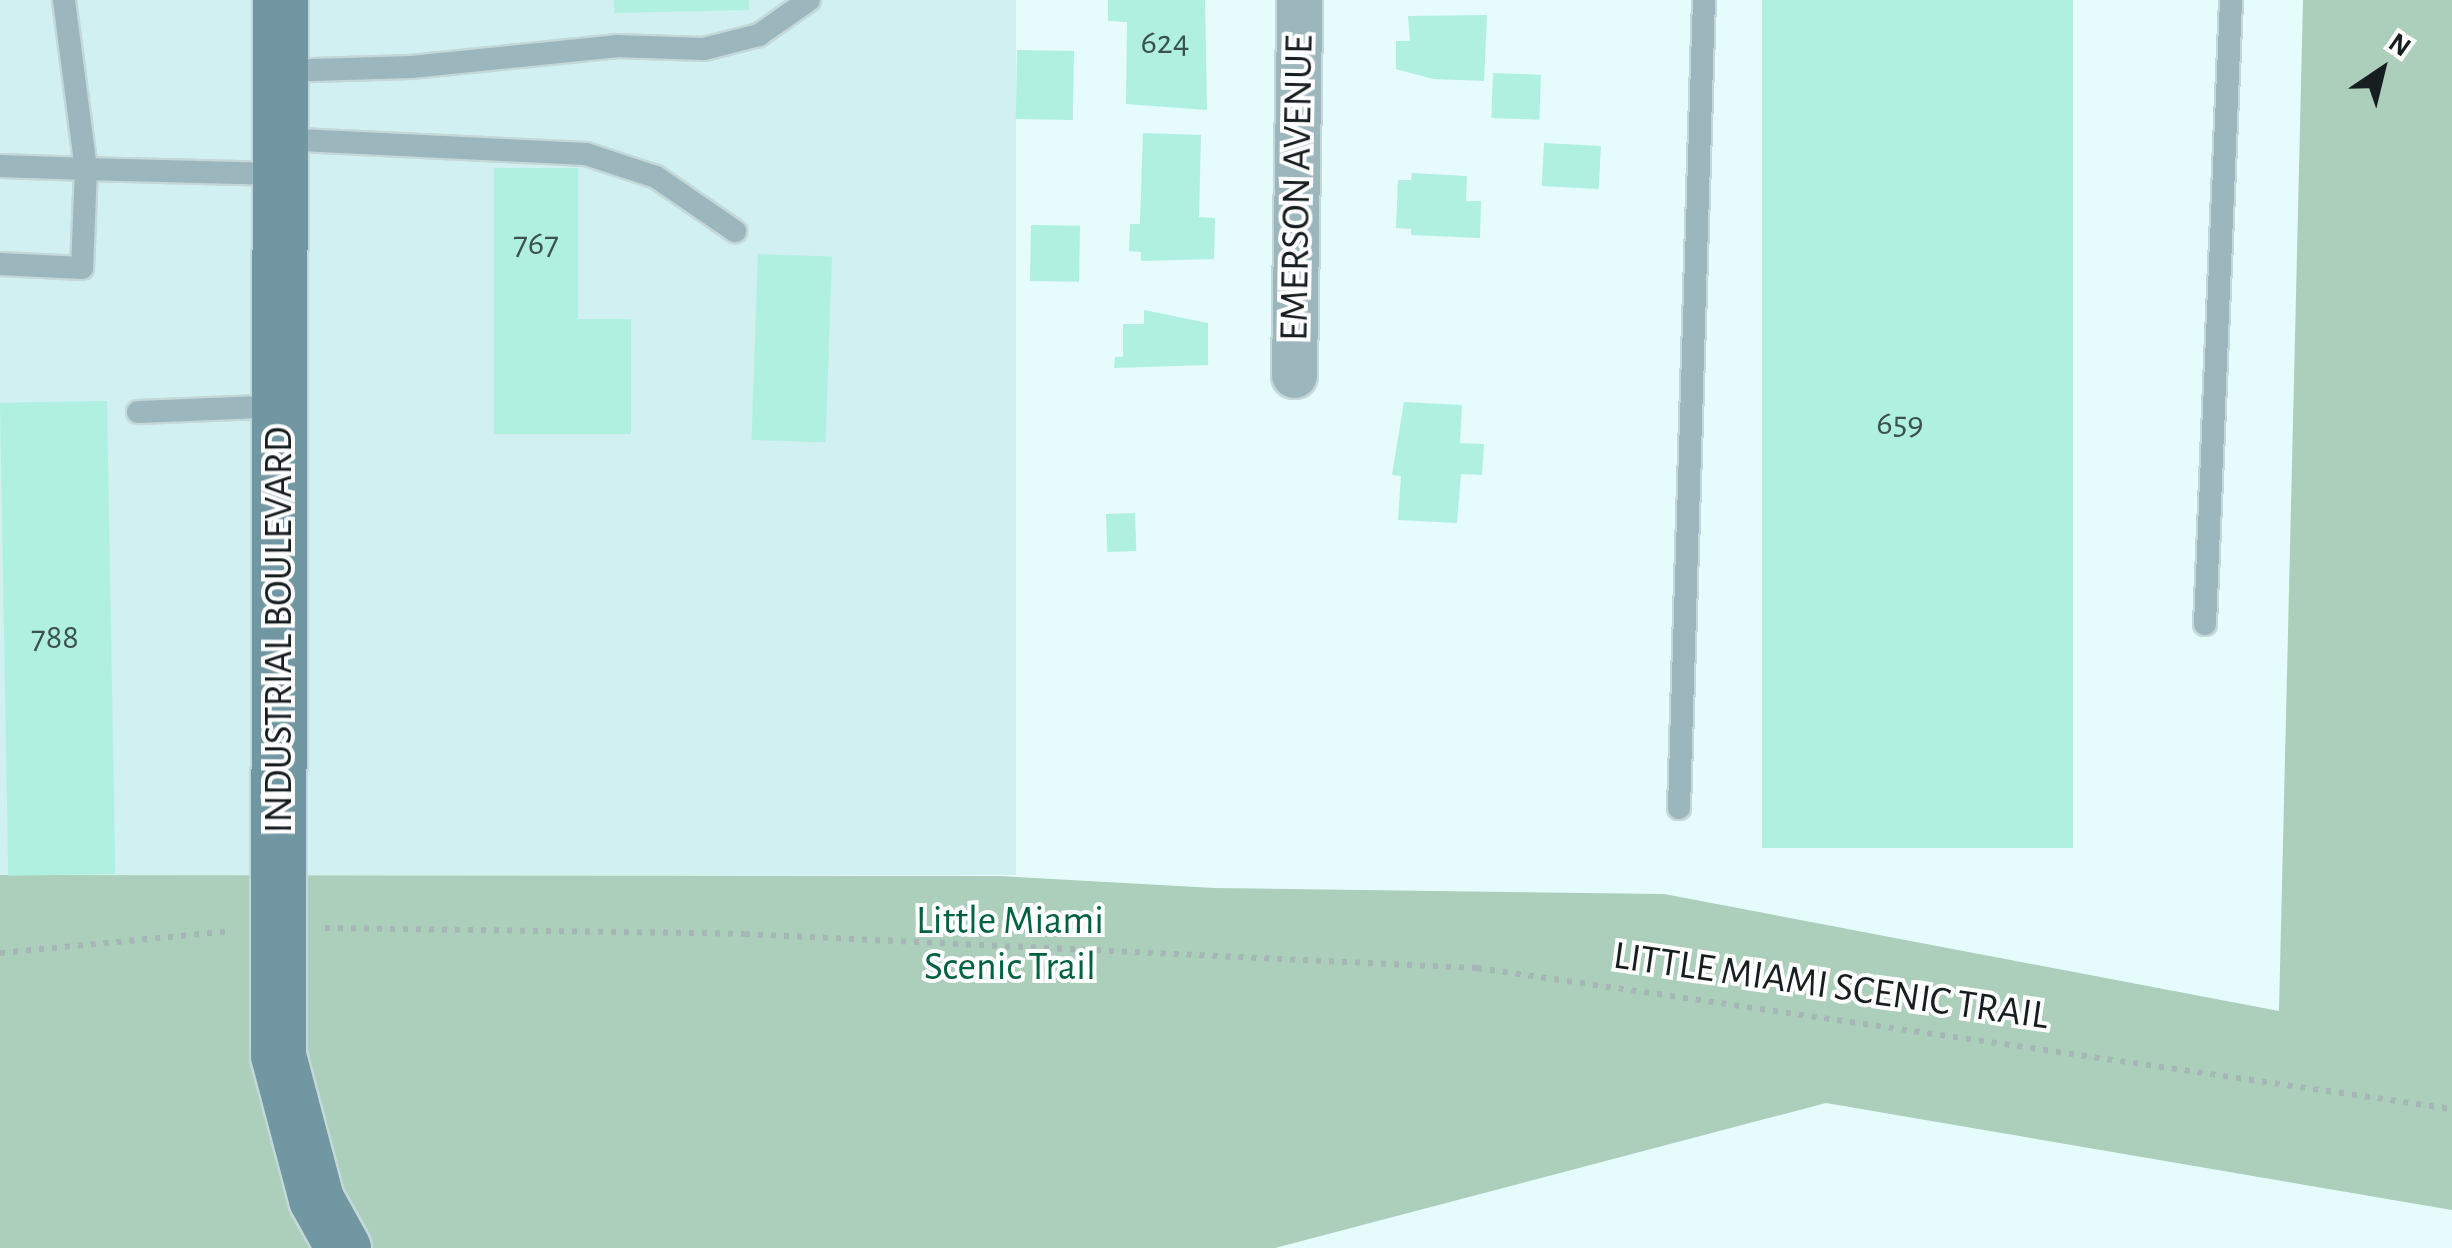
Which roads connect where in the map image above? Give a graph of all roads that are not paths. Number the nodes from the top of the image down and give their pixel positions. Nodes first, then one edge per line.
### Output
1 (64, 0) edge
2 (280, 0) edge
3 (810, 0) edge
4 (1298, 0) edge
5 (1704, 0) edge
6 (2231, 0) edge
7 (280, 70) junction
8 (279, 157) junction
9 (0, 166) edge
10 (86, 169) junction
11 (735, 231) dead end
12 (0, 264) edge
13 (1294, 375) dead end
14 (279, 406) junction
15 (138, 412) dead end
16 (2205, 624) dead end
17 (1680, 808) dead end
18 (343, 1248) edge

1 - 10 lane
2 - 7 street, INDUSTRIAL BOULEVARD
3 - 7 lane
4 - 13 street, EMERSON AVENUE
5 - 17 lane
6 - 16 lane
7 - 8 street, INDUSTRIAL BOULEVARD
8 - 10 lane
8 - 11 lane
8 - 14 street, INDUSTRIAL BOULEVARD
9 - 10 lane
10 - 12 lane
14 - 15 lane
14 - 18 street, INDUSTRIAL BOULEVARD

